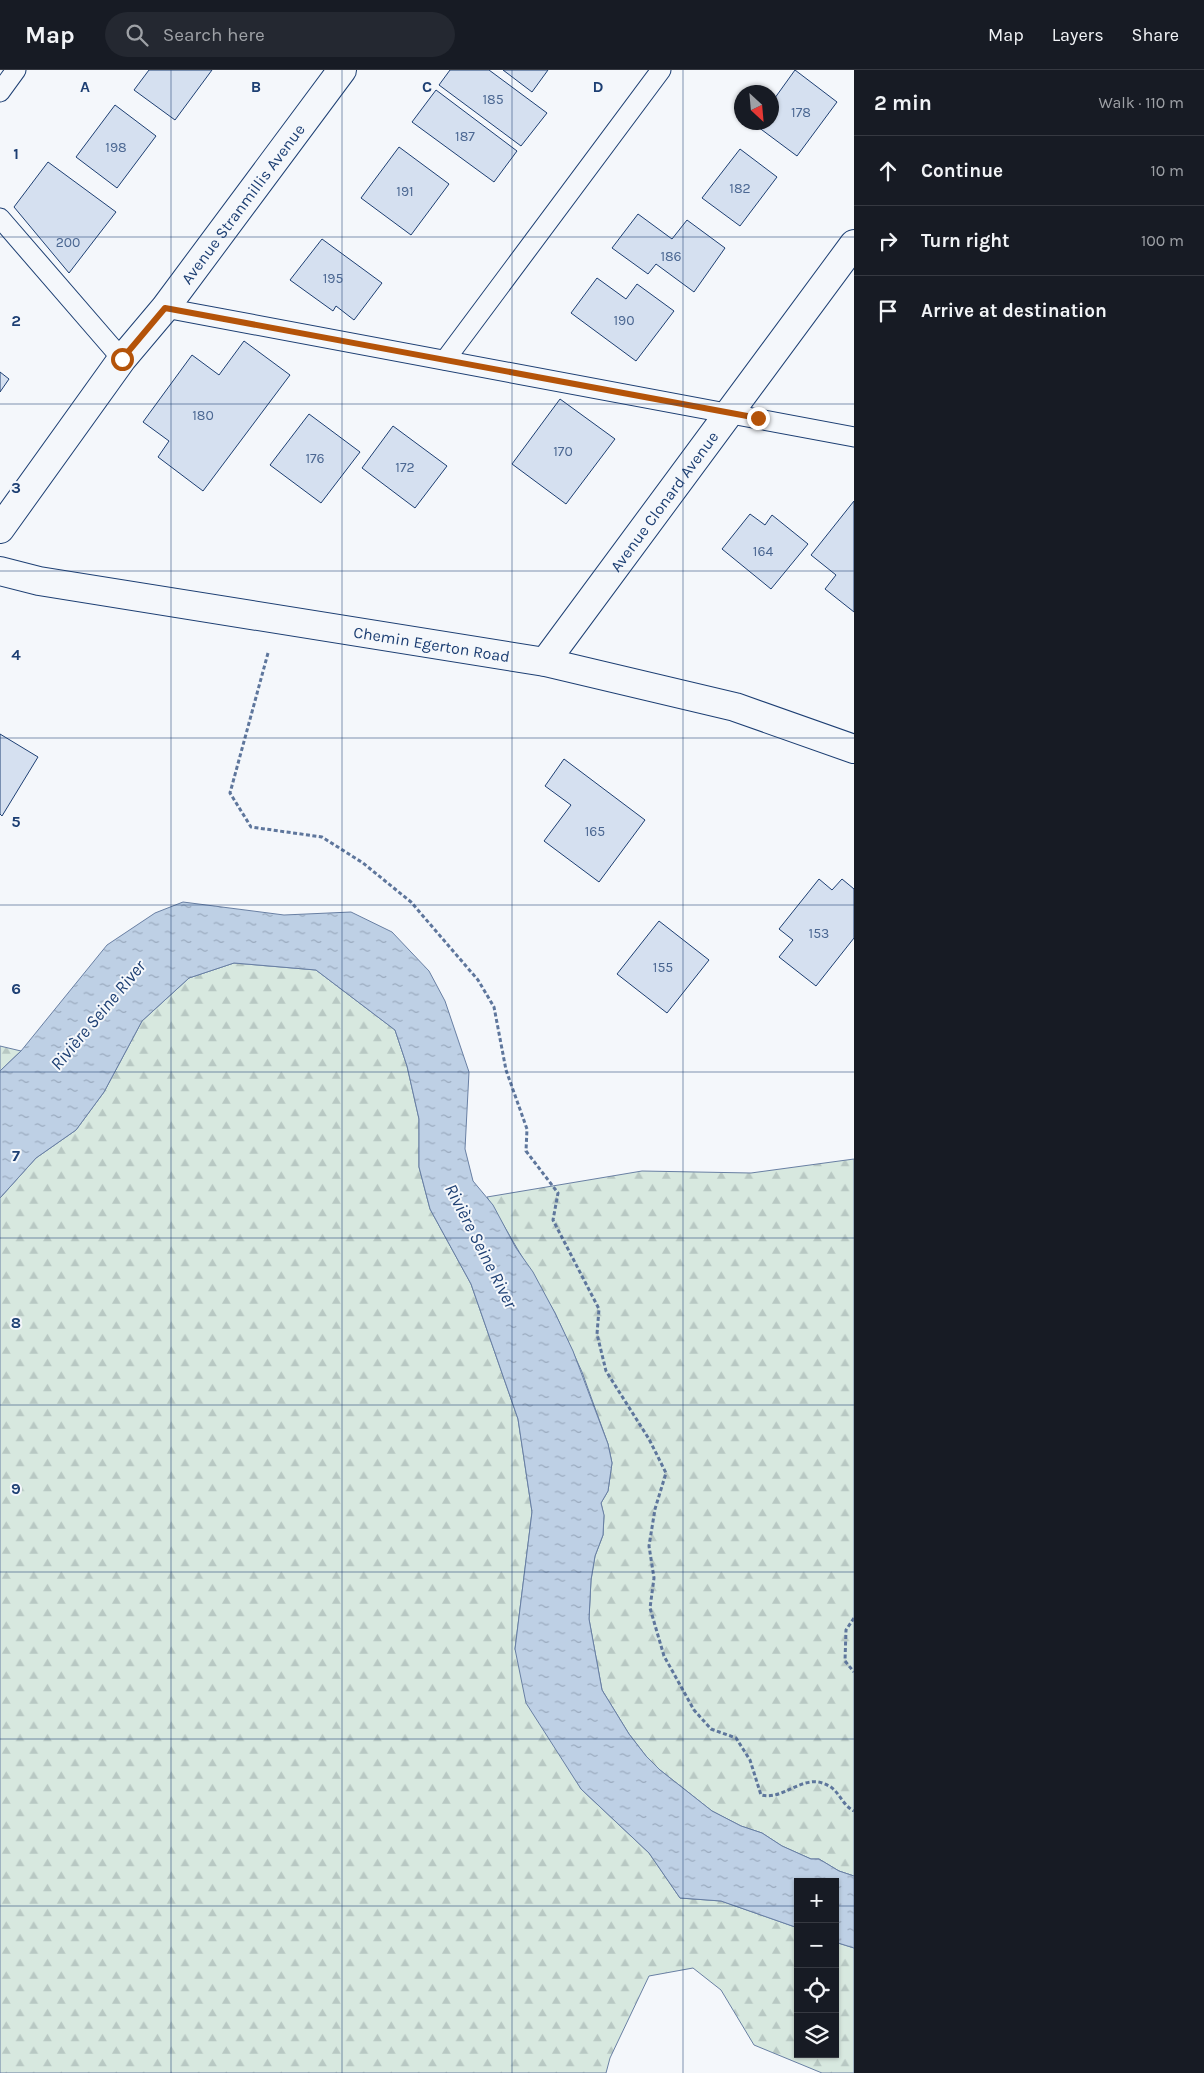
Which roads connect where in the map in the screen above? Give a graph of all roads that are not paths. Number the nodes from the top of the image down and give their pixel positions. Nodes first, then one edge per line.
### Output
1 (16, 70) edge
2 (342, 70) edge
3 (661, 70) edge
4 (0, 92) edge
5 (0, 218) edge
6 (854, 244) edge
7 (165, 308) junction
8 (122, 359) junction
9 (445, 360) junction
10 (729, 413) junction
11 (854, 437) edge
12 (0, 529) edge
13 (0, 571) edge
14 (545, 662) junction
15 (854, 749) edge

1 - 4 lane
2 - 7 street, Avenue Stranmillis Avenue
3 - 9 lane
5 - 8 lane
6 - 10 street, Avenue Clonard Avenue
7 - 8 street, Avenue Stranmillis Avenue
7 - 9 lane
8 - 12 street, Avenue Stranmillis Avenue
9 - 10 lane
10 - 11 lane
10 - 14 street, Avenue Clonard Avenue
13 - 14 street, Chemin Egerton Road
14 - 15 street, Chemin Egerton Road

